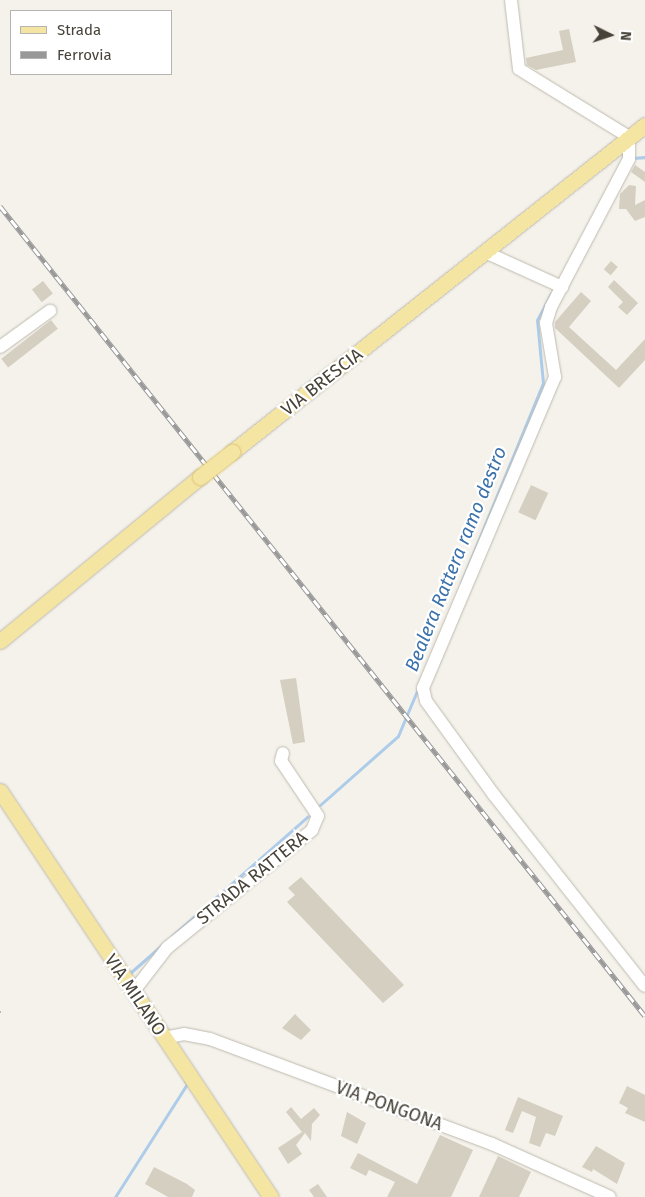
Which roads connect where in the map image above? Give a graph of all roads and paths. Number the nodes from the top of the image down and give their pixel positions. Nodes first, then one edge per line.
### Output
1 (511, 0) edge
2 (645, 125) edge
3 (629, 137) junction
4 (485, 252) junction
5 (562, 287) junction
6 (50, 311) dead end
7 (0, 347) edge
8 (0, 641) edge
9 (283, 753) dead end
10 (1, 794) edge
11 (645, 986) edge
12 (133, 992) junction
13 (0, 1011) edge
14 (0, 1016) edge
15 (164, 1038) junction
16 (271, 1197) edge
17 (610, 1197) edge

1 - 3 street
2 - 3 main road, VIA BRESCIA
3 - 4 main road, VIA BRESCIA
3 - 5 street
4 - 5 street
4 - 8 main road, VIA BRESCIA, bridge
5 - 11 street
6 - 7 street
9 - 12 street, STRADA RATTERA
10 - 12 main road, VIA MILANO
12 - 15 main road, VIA MILANO
13 - 14 path
15 - 16 main road, VIA MILANO
15 - 17 street, VIA PONGONA

